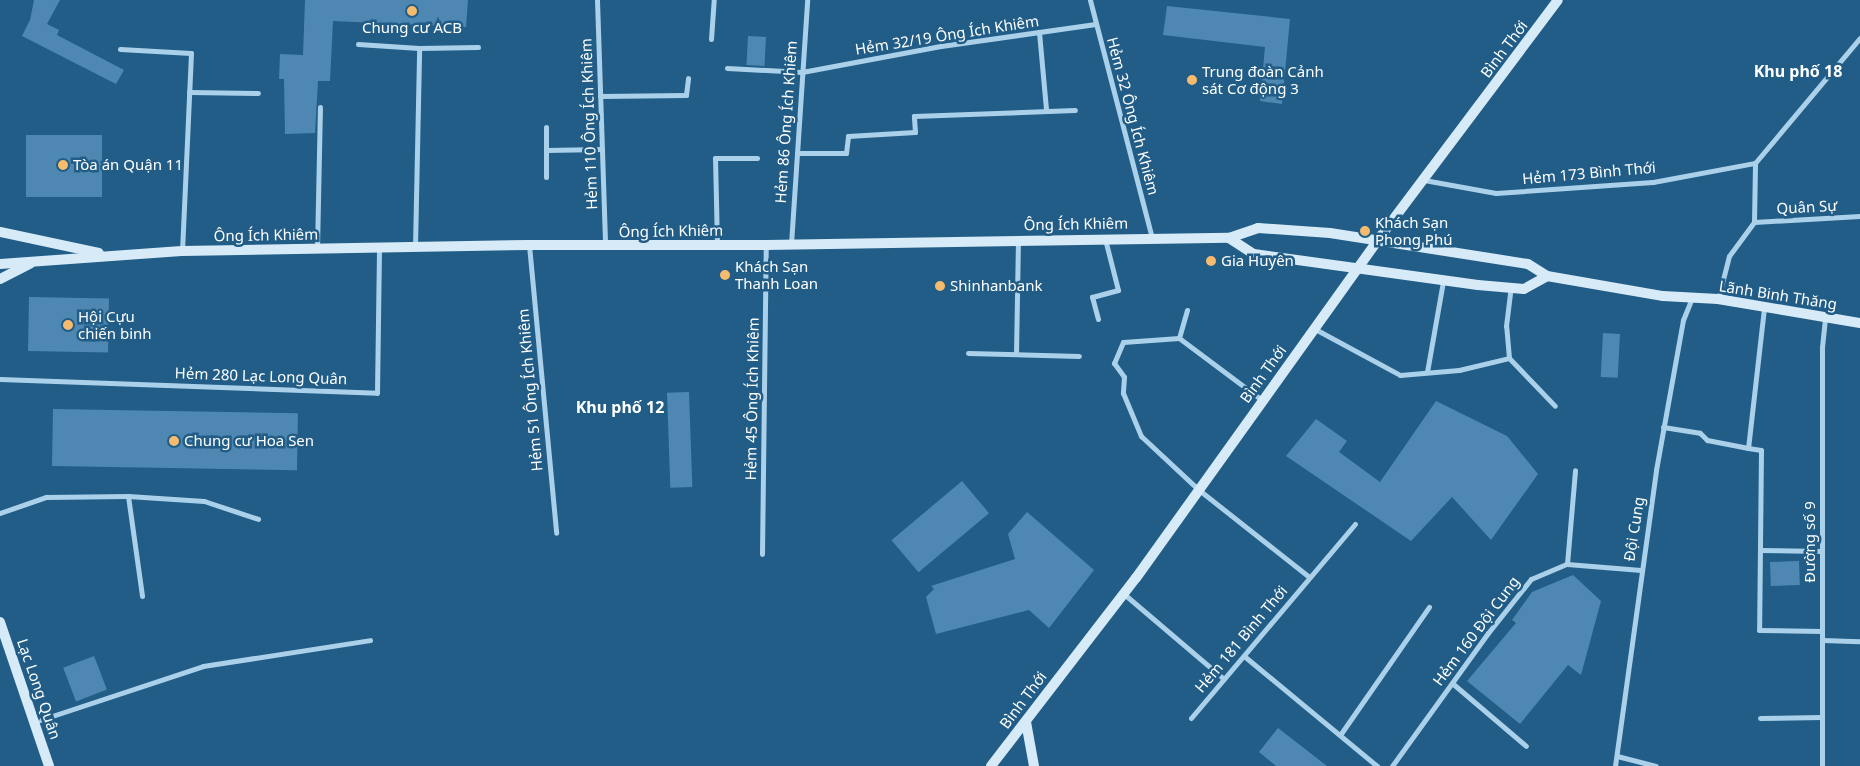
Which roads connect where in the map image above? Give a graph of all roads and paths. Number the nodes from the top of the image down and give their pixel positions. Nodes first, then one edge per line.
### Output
1 (597, 0) edge
2 (714, 0) edge
3 (807, 0) edge
4 (1090, 0) edge
5 (1558, 0) edge
6 (1095, 24) junction
7 (1039, 32) junction
8 (1860, 38) edge
9 (710, 39) dead end
10 (358, 44) dead end
11 (478, 47) dead end
12 (120, 48) dead end
13 (419, 48) junction
14 (726, 68) dead end
15 (802, 72) junction
16 (688, 78) dead end
17 (189, 92) junction
18 (258, 93) dead end
19 (600, 96) junction
20 (320, 107) dead end
21 (1046, 110) junction
22 (1075, 110) dead end
23 (546, 127) dead end
24 (602, 149) junction
25 (546, 150) junction
26 (797, 153) junction
27 (756, 158) dead end
28 (1755, 163) junction
29 (546, 177) dead end
30 (1424, 180) junction
31 (1860, 216) edge
32 (1754, 222) junction
33 (0, 232) edge
34 (1152, 238) junction
35 (1229, 238) junction
36 (1104, 239) junction
37 (1018, 240) junction
38 (1377, 241) junction
39 (529, 244) junction
40 (717, 245) junction
41 (766, 245) junction
42 (791, 245) junction
43 (606, 246) junction
44 (379, 248) junction
45 (414, 248) junction
46 (317, 249) junction
47 (182, 251) junction
48 (113, 256) junction
49 (34, 262) junction
50 (0, 264) edge
51 (1358, 269) junction
52 (1547, 276) junction
53 (0, 279) edge
54 (1443, 280) junction
55 (1511, 288) junction
56 (1692, 298) junction
57 (1718, 299) junction
58 (1764, 308) junction
59 (1187, 310) dead end
60 (1825, 318) junction
61 (1098, 319) dead end
62 (1860, 323) edge
63 (1315, 329) junction
64 (1179, 338) junction
65 (968, 353) dead end
66 (1016, 354) junction
67 (1079, 356) dead end
68 (1509, 358) junction
69 (1427, 372) junction
70 (0, 379) edge
71 (1262, 400) junction
72 (1555, 406) dead end
73 (1663, 428) junction
74 (1748, 448) junction
75 (1575, 470) dead end
76 (1199, 490) junction
77 (128, 496) junction
78 (0, 513) edge
79 (258, 519) dead end
80 (1356, 524) dead end
81 (556, 533) dead end
82 (1760, 550) junction
83 (1822, 551) junction
84 (762, 554) dead end
85 (1567, 564) junction
86 (1641, 570) junction
87 (1310, 577) junction
88 (1124, 594) junction
89 (142, 596) dead end
90 (1430, 607) dead end
91 (0, 622) edge
92 (1822, 631) junction
93 (370, 640) dead end
94 (1822, 640) junction
95 (1860, 641) edge
96 (1244, 656) junction
97 (1224, 679) junction
98 (1452, 683) junction
99 (1822, 717) junction
100 (1191, 718) dead end
101 (1760, 718) dead end
102 (34, 722) junction
103 (1026, 722) junction
104 (1340, 735) junction
105 (1526, 746) dead end
106 (1617, 756) junction
107 (996, 763) edge
108 (49, 766) edge
109 (1034, 766) edge
110 (1377, 766) edge
111 (1392, 766) edge
112 (1615, 766) edge
113 (1656, 766) edge
114 (1822, 766) edge

1 - 19 street, Hẻm 110 Ông Ích Khiêm
2 - 9 street
3 - 15 street, Hẻm 86 Ông Ích Khiêm
4 - 6 street, Hẻm 32 Ông Ích Khiêm
5 - 30 main road, Bình Thới
6 - 7 street, Hẻm 32/19 Ông Ích Khiêm
6 - 34 street, Hẻm 32 Ông Ích Khiêm
7 - 15 street, Hẻm 32/19 Ông Ích Khiêm
7 - 21 street
8 - 28 street
10 - 13 street
11 - 13 street
12 - 17 street
13 - 45 street
14 - 15 street, Hẻm 32/19 Ông Ích Khiêm
15 - 26 street, Hẻm 86 Ông Ích Khiêm
16 - 19 street
17 - 18 street
17 - 47 street
19 - 24 street, Hẻm 110 Ông Ích Khiêm
20 - 46 street
21 - 22 street
21 - 26 street
23 - 25 street
24 - 25 street
24 - 43 street, Hẻm 110 Ông Ích Khiêm
25 - 29 street
26 - 42 street, Hẻm 86 Ông Ích Khiêm
27 - 40 street
28 - 30 street, Hẻm 173 Bình Thới
28 - 32 street
30 - 38 main road, Bình Thới
31 - 32 street, Quân Sự
32 - 57 street
33 - 48 main road
34 - 35 main road, Ông Ích Khiêm
34 - 36 main road, Ông Ích Khiêm
35 - 38 main road, Ông Ích Khiêm
35 - 51 main road
36 - 37 main road, Ông Ích Khiêm
36 - 61 street
37 - 42 main road, Ông Ích Khiêm
37 - 66 street
38 - 51 main road, Bình Thới
38 - 52 main road
39 - 43 main road, Ông Ích Khiêm
39 - 45 main road, Ông Ích Khiêm
39 - 81 street, Hẻm 51 Ông Ích Khiêm
40 - 41 main road, Ông Ích Khiêm
40 - 43 main road, Ông Ích Khiêm
41 - 42 main road, Ông Ích Khiêm
41 - 84 street, Hẻm 45 Ông Ích Khiêm
44 - 45 main road, Ông Ích Khiêm
44 - 46 main road, Ông Ích Khiêm
44 - 70 street, Hẻm 280 Lạc Long Quân
46 - 47 main road, Ông Ích Khiêm
47 - 48 main road, Ông Ích Khiêm
48 - 49 main road, Ông Ích Khiêm
49 - 50 main road, Ông Ích Khiêm
49 - 53 main road
51 - 54 main road
51 - 63 main road, Bình Thới
52 - 55 main road
52 - 56 main road, Lãnh Binh Thăng
54 - 55 main road
54 - 69 street
55 - 68 street
56 - 57 main road, Lãnh Binh Thăng
56 - 73 street, Đội Cung
57 - 58 main road, Lãnh Binh Thăng
58 - 60 main road, Lãnh Binh Thăng
58 - 74 street
59 - 64 street
60 - 62 main road, Lãnh Binh Thăng
60 - 83 street, Đường số 9
63 - 69 street
63 - 71 main road, Bình Thới
64 - 71 street
64 - 76 street
65 - 66 street
66 - 67 street
68 - 69 street
68 - 72 street
71 - 76 main road, Bình Thới
73 - 74 street
73 - 86 street, Đội Cung
74 - 82 street
75 - 85 street
76 - 87 street
76 - 88 main road, Bình Thới
77 - 78 street
77 - 79 street
77 - 89 street
80 - 87 street, Hẻm 181 Bình Thới
82 - 83 street
82 - 92 street
83 - 92 street, Đường số 9
85 - 86 street, Hẻm 160 Đội Cung
85 - 98 street, Hẻm 160 Đội Cung
86 - 106 street, Đội Cung
87 - 96 street, Hẻm 181 Bình Thới
88 - 97 street
88 - 103 main road, Bình Thới
90 - 104 street
91 - 102 main road, Lạc Long Quân
92 - 94 street, Đường số 9
93 - 102 street
94 - 95 street
94 - 99 street, Đường số 9
96 - 97 street, Hẻm 181 Bình Thới
96 - 104 street
97 - 100 street, Hẻm 181 Bình Thới
98 - 105 street
98 - 111 street, Hẻm 160 Đội Cung
99 - 101 street
99 - 114 street, Đường số 9
102 - 108 main road, Lạc Long Quân
103 - 107 main road, Bình Thới
103 - 109 main road
104 - 110 street
106 - 112 street, Đội Cung
106 - 113 street

